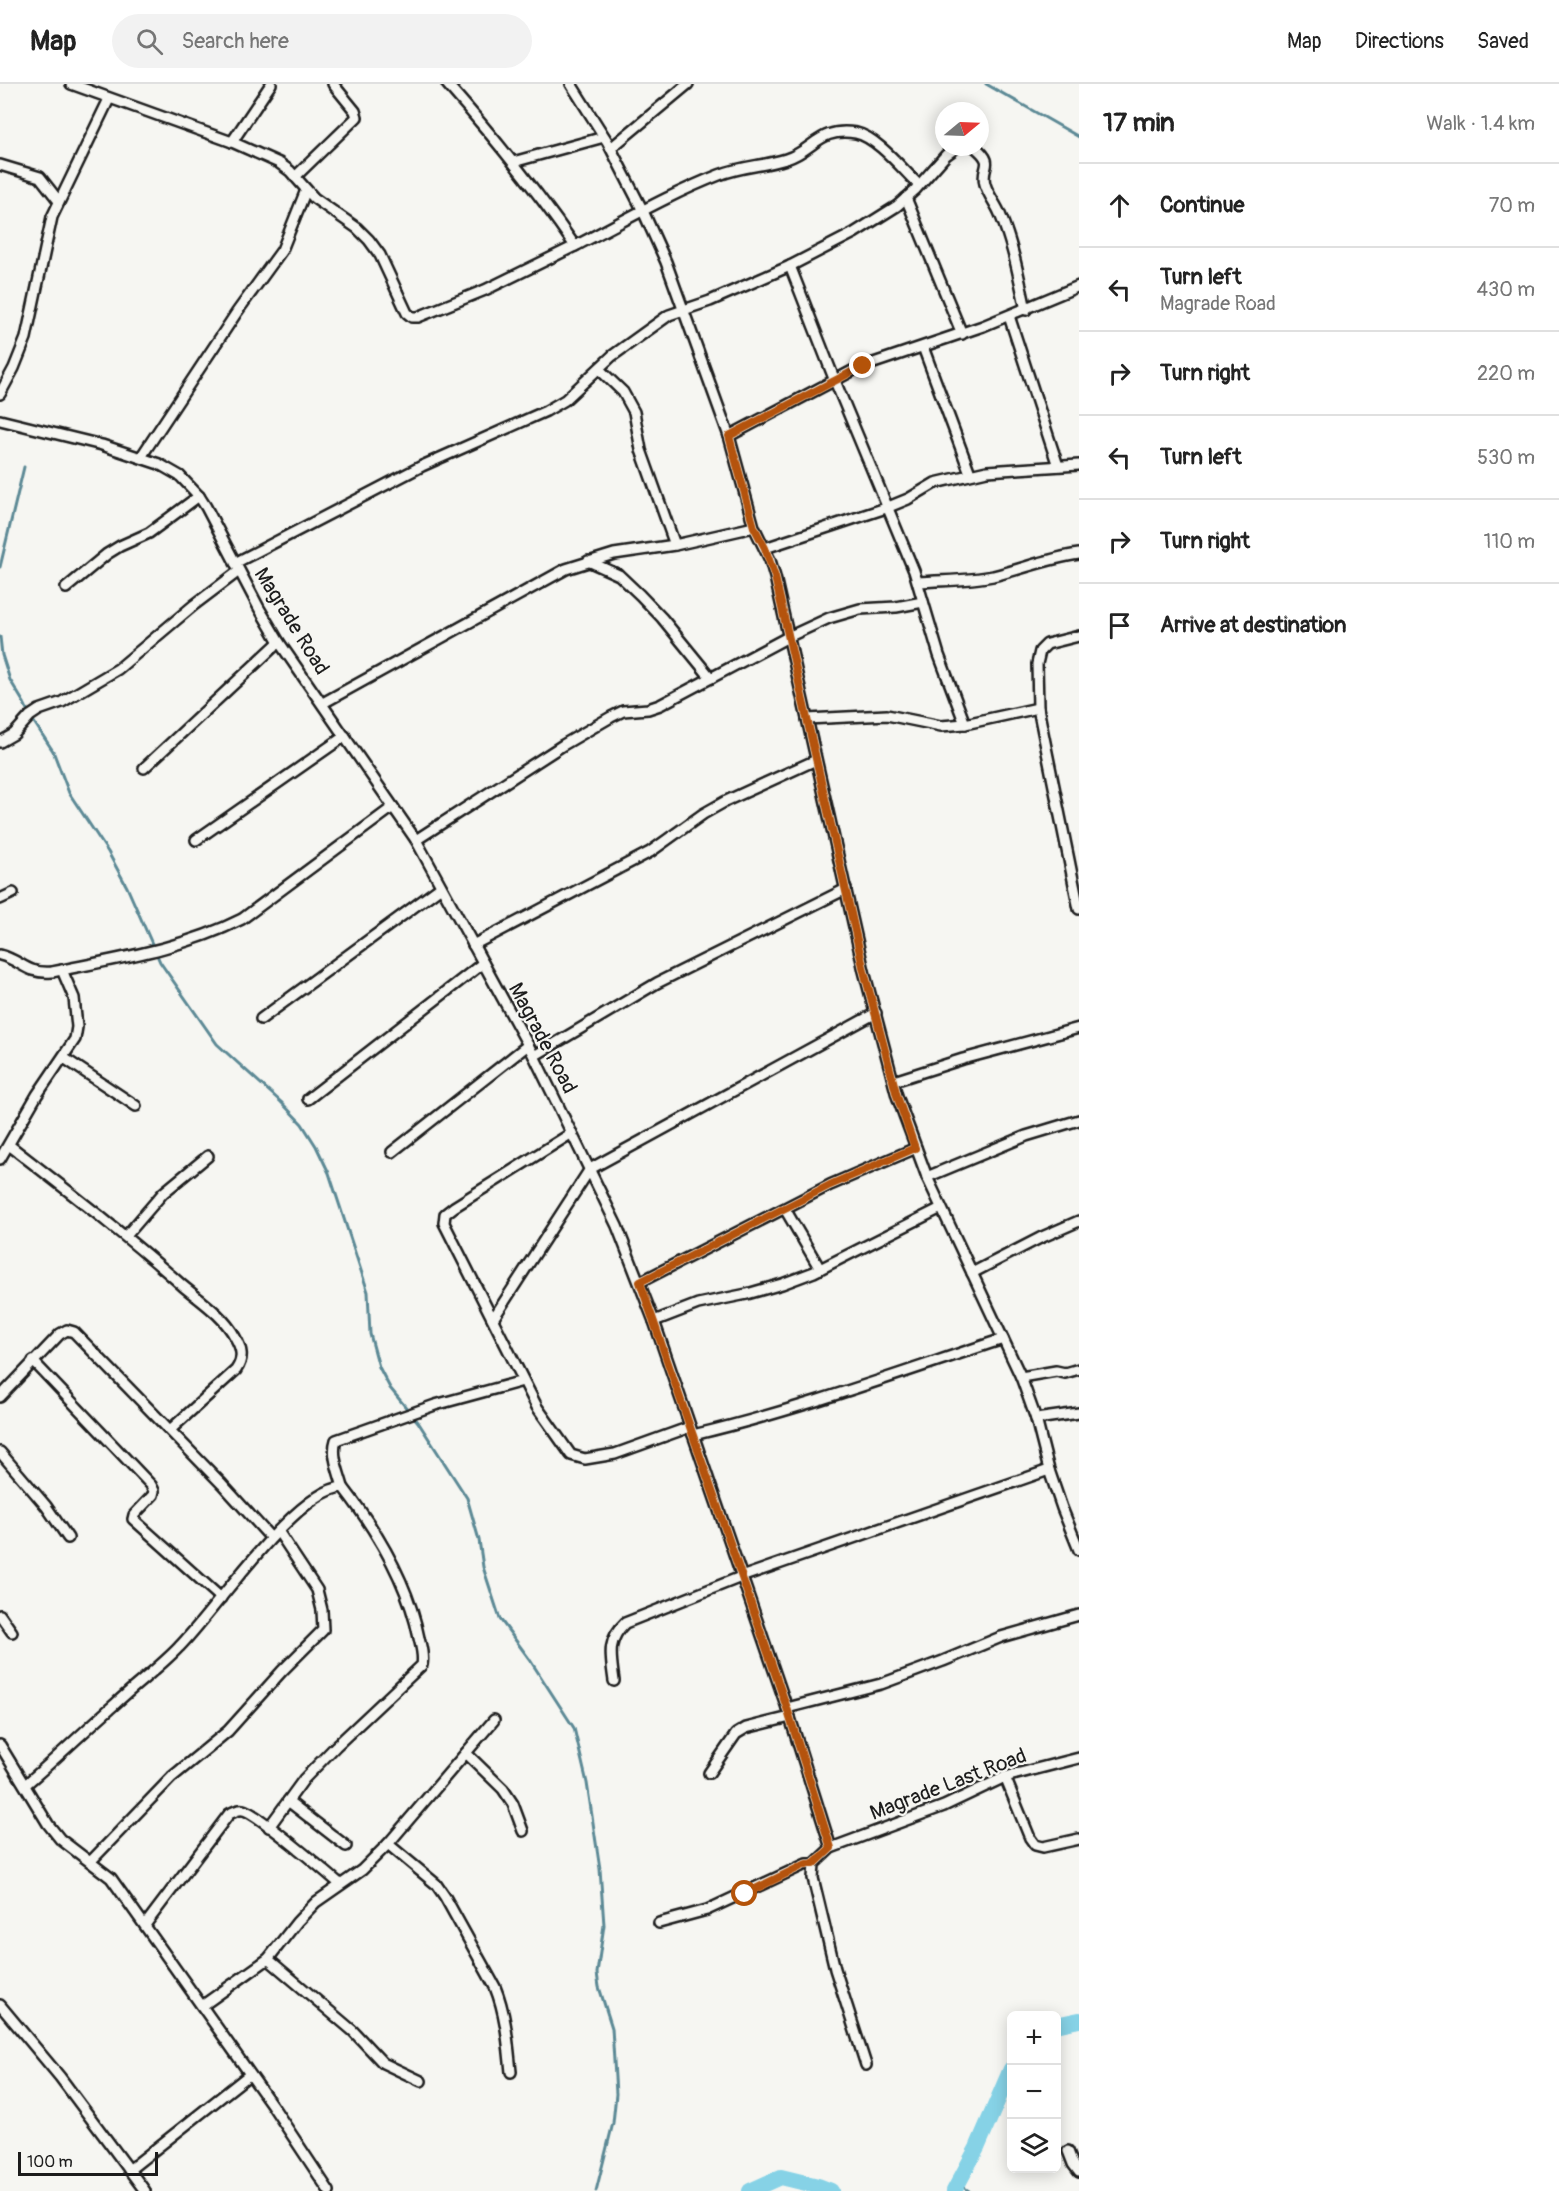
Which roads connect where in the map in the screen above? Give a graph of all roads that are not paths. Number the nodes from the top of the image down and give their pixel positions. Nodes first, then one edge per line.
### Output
1 (71, 84) edge
2 (271, 84) edge
3 (333, 84) edge
4 (447, 84) edge
5 (571, 84) edge
6 (688, 84) edge
7 (109, 99) junction
8 (604, 136) junction
9 (232, 142) junction
10 (610, 148) junction
11 (945, 156) edge
12 (985, 156) edge
13 (513, 162) junction
14 (0, 165) edge
15 (295, 177) junction
16 (919, 185) junction
17 (306, 190) junction
18 (906, 198) junction
19 (58, 200) junction
20 (643, 211) junction
21 (575, 246) junction
22 (790, 266) junction
23 (1079, 286) edge
24 (684, 310) junction
25 (1026, 310) junction
26 (1009, 316) junction
27 (962, 334) junction
28 (923, 347) junction
29 (599, 369) junction
30 (835, 381) junction
31 (0, 394) edge
32 (0, 420) edge
33 (729, 436) junction
34 (141, 457) junction
35 (1079, 465) edge
36 (1058, 466) junction
37 (970, 473) junction
38 (199, 496) junction
39 (886, 508) junction
40 (754, 527) junction
41 (675, 545) junction
42 (765, 548) junction
43 (1079, 554) edge
44 (588, 561) junction
45 (237, 567) junction
46 (918, 582) junction
47 (66, 588) dead end
48 (923, 602) junction
49 (1079, 636) edge
50 (789, 637) junction
51 (279, 642) junction
52 (711, 678) junction
53 (323, 703) junction
54 (1038, 708) junction
55 (807, 719) junction
56 (965, 724) junction
57 (345, 736) junction
58 (0, 742) edge
59 (816, 760) junction
60 (144, 768) dead end
61 (393, 807) junction
62 (196, 840) dead end
63 (416, 840) junction
64 (441, 886) junction
65 (846, 889) junction
66 (13, 893) dead end
67 (0, 898) edge
68 (1079, 909) edge
69 (473, 945) junction
70 (0, 955) edge
71 (483, 963) junction
72 (62, 970) junction
73 (876, 1013) junction
74 (261, 1019) dead end
75 (1079, 1028) edge
76 (528, 1045) junction
77 (534, 1056) junction
78 (64, 1058) junction
79 (894, 1082) junction
80 (308, 1099) dead end
81 (136, 1106) dead end
82 (1079, 1120) edge
83 (572, 1133) junction
84 (9, 1145) junction
85 (915, 1148) junction
86 (392, 1152) dead end
87 (208, 1156) dead end
88 (0, 1159) edge
89 (590, 1169) junction
90 (927, 1177) junction
91 (941, 1208) junction
92 (785, 1209) junction
93 (1079, 1221) edge
94 (126, 1236) junction
95 (820, 1269) junction
96 (972, 1273) junction
97 (640, 1282) junction
98 (493, 1319) junction
99 (654, 1322) junction
100 (1004, 1339) junction
101 (33, 1360) junction
102 (1079, 1369) edge
103 (1021, 1377) junction
104 (523, 1381) junction
105 (0, 1397) edge
106 (1079, 1413) edge
107 (1036, 1419) junction
108 (170, 1430) junction
109 (691, 1431) junction
110 (0, 1452) edge
111 (1049, 1470) junction
112 (343, 1486) junction
113 (275, 1535) junction
114 (68, 1538) dead end
115 (1079, 1550) edge
116 (741, 1577) junction
117 (221, 1598) junction
118 (0, 1615) edge
119 (1079, 1615) edge
120 (12, 1632) dead end
121 (614, 1681) dead end
122 (788, 1713) junction
123 (494, 1720) dead end
124 (0, 1745) edge
125 (466, 1754) junction
126 (1079, 1758) edge
127 (709, 1773) dead end
128 (1005, 1777) junction
129 (25, 1785) junction
130 (288, 1801) junction
131 (269, 1827) junction
132 (524, 1832) dead end
133 (1079, 1839) edge
134 (388, 1844) junction
135 (346, 1845) dead end
136 (831, 1848) junction
137 (91, 1861) junction
138 (814, 1864) junction
139 (340, 1884) junction
140 (659, 1923) dead end
141 (145, 1925) junction
142 (268, 1959) junction
143 (0, 2005) edge
144 (202, 2006) junction
145 (867, 2065) dead end
146 (512, 2072) dead end
147 (249, 2075) junction
148 (421, 2081) dead end
149 (1068, 2151) dead end
150 (129, 2169) junction
151 (1079, 2172) edge
152 (145, 2191) edge
153 (329, 2191) edge

1 - 7 street
2 - 9 street
3 - 15 street
4 - 13 street
5 - 8 street
6 - 10 street
7 - 9 street
7 - 19 street
8 - 10 street
8 - 13 street
9 - 15 street
10 - 20 street
11 - 16 street
12 - 25 street
13 - 21 street
14 - 19 street
15 - 17 street
16 - 18 street
16 - 20 street
17 - 21 street
17 - 34 street
18 - 22 street
18 - 27 street
19 - 31 street
20 - 21 street
20 - 24 street
22 - 24 street
22 - 30 street
23 - 25 street
24 - 29 street
24 - 33 street
25 - 26 street
26 - 27 street
26 - 36 street
27 - 28 street
28 - 30 street
28 - 37 street
29 - 41 street
29 - 45 street
30 - 33 street
30 - 39 street
32 - 34 street, Magrade Road
33 - 40 street
34 - 38 street, Magrade Road
35 - 36 street
36 - 37 street
37 - 39 street
38 - 45 street, Magrade Road
38 - 47 street
39 - 42 street
39 - 46 street
40 - 41 street
40 - 42 street
41 - 44 street
42 - 50 street
43 - 46 street
44 - 52 street
44 - 53 street
45 - 51 street, Magrade Road
45 - 58 street
46 - 48 street
48 - 50 street
48 - 56 street
49 - 54 street
50 - 52 street
50 - 55 street
51 - 53 street, Magrade Road
51 - 60 street
52 - 63 street
53 - 57 street, Magrade Road
54 - 56 street
54 - 68 street
55 - 56 street
55 - 59 street
57 - 61 street, Magrade Road
57 - 62 street
59 - 65 street
59 - 69 street
61 - 63 street, Magrade Road
61 - 72 street
63 - 64 street, Magrade Road
64 - 69 street, Magrade Road
64 - 74 street
65 - 73 street
65 - 77 street
66 - 67 street
69 - 71 street, Magrade Road
70 - 72 street
71 - 76 street, Magrade Road
71 - 80 street
72 - 78 street
73 - 79 street
73 - 89 street
75 - 79 street
76 - 77 street, Magrade Road
76 - 86 street
77 - 83 street, Magrade Road
78 - 81 street
78 - 84 street
79 - 85 street
82 - 90 street
83 - 89 street, Magrade Road
83 - 98 street
84 - 88 street
84 - 94 street
85 - 90 street
85 - 92 street
87 - 94 street
89 - 97 street, Magrade Road
89 - 98 street
90 - 91 street
91 - 95 street
91 - 96 street
92 - 95 street
92 - 97 street
93 - 96 street
94 - 108 street
95 - 99 street
96 - 100 street
97 - 99 street, Magrade Road
98 - 104 street
99 - 109 street, Magrade Road
100 - 103 street
100 - 109 street
101 - 105 street
101 - 108 street
101 - 117 street
102 - 103 street
103 - 107 street
104 - 109 street
104 - 112 street
106 - 107 street
107 - 111 street
108 - 113 street
109 - 116 street, Magrade Road
110 - 114 street
111 - 115 street
111 - 116 street
112 - 113 street
112 - 130 street
113 - 117 street
113 - 137 street
116 - 121 street
116 - 122 street, Magrade Road
117 - 129 street
118 - 120 street
119 - 122 street
122 - 127 street
122 - 136 street, Magrade Road
123 - 125 street
124 - 129 street
125 - 132 street
125 - 134 street
126 - 128 street, Magrade Last Road
128 - 133 street
128 - 136 street, Magrade Last Road
129 - 137 street
130 - 131 street
130 - 135 street
131 - 139 street
131 - 141 street
134 - 139 street
134 - 146 street
136 - 138 street
137 - 141 street
138 - 140 street
138 - 145 street
139 - 142 street
141 - 144 street
142 - 144 street
142 - 148 street
143 - 150 street
144 - 147 street
147 - 150 street
147 - 153 street
149 - 151 street
150 - 152 street

